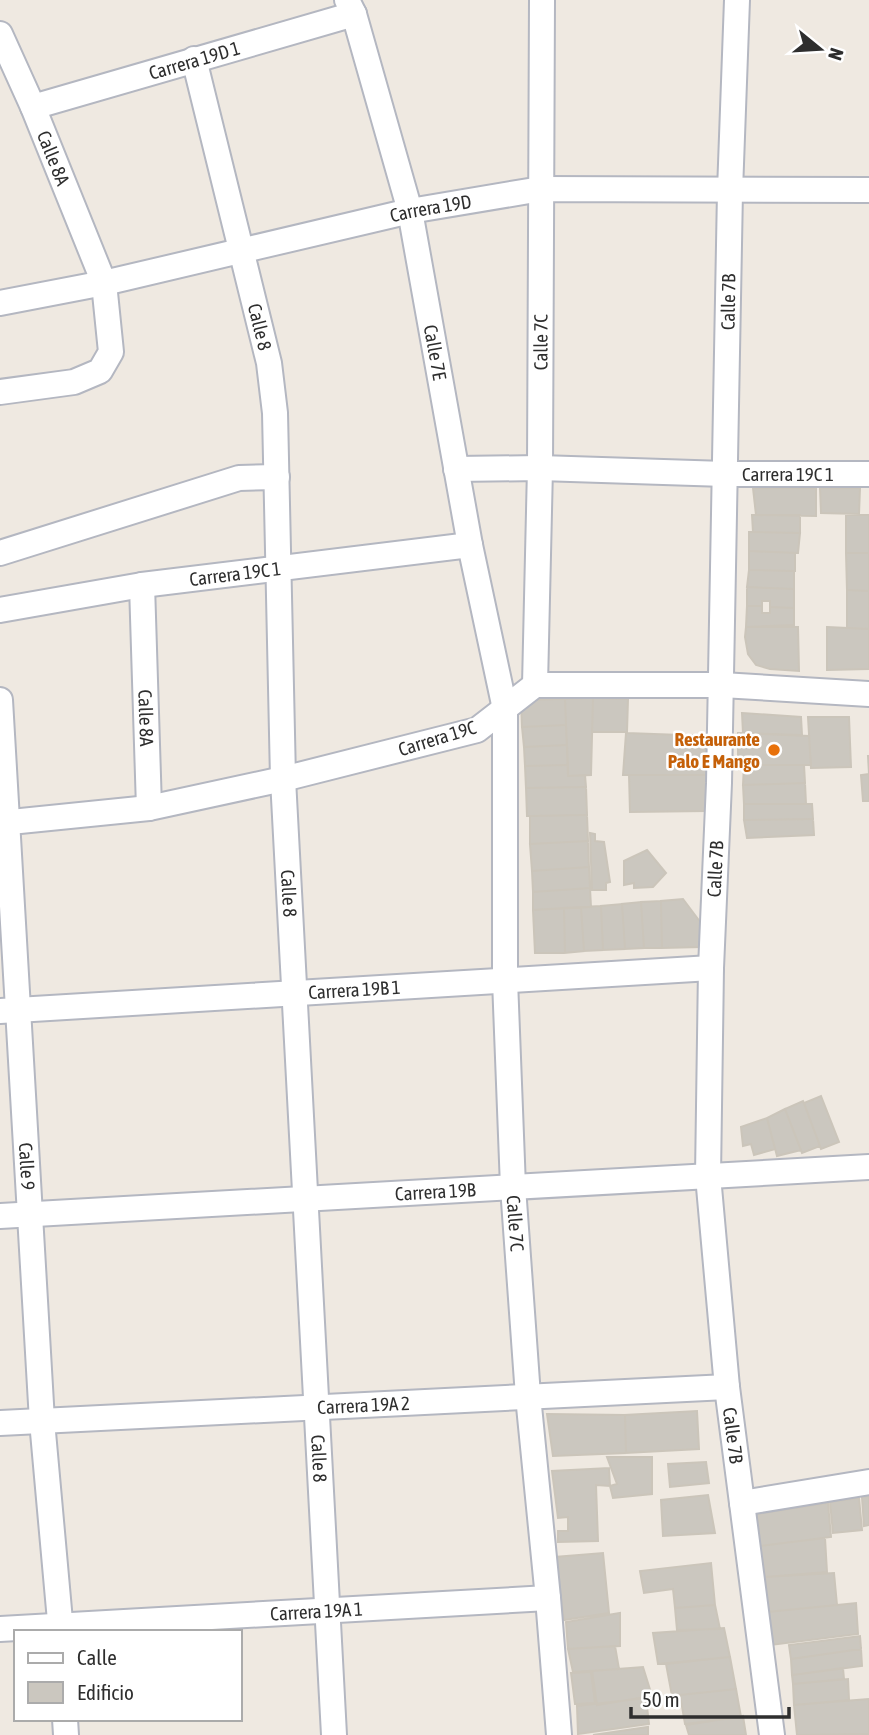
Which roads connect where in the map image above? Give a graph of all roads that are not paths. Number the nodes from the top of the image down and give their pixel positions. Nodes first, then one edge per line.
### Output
1 (542, 0) edge
2 (737, 0) edge
3 (351, 7) edge
4 (0, 34) edge
5 (194, 59) junction
6 (33, 107) junction
7 (541, 189) junction
8 (869, 190) edge
9 (730, 191) junction
10 (410, 211) junction
11 (240, 251) junction
12 (104, 283) junction
13 (0, 303) edge
14 (0, 392) edge
15 (540, 468) junction
16 (456, 469) junction
17 (725, 474) junction
18 (869, 474) edge
19 (277, 477) junction
20 (470, 545) junction
21 (0, 552) edge
22 (280, 567) junction
23 (142, 585) junction
24 (0, 610) edge
25 (536, 685) junction
26 (722, 685) junction
27 (869, 694) edge
28 (0, 700) edge
29 (505, 709) junction
30 (283, 779) junction
31 (149, 808) junction
32 (4, 822) edge
33 (710, 968) junction
34 (505, 980) junction
35 (294, 993) junction
36 (9, 1010) edge
37 (869, 1167) edge
38 (708, 1176) junction
39 (513, 1187) junction
40 (305, 1198) junction
41 (30, 1214) junction
42 (0, 1216) edge
43 (727, 1387) junction
44 (527, 1396) junction
45 (317, 1407) junction
46 (42, 1421) junction
47 (0, 1423) edge
48 (869, 1482) edge
49 (742, 1503) junction
50 (548, 1598) junction
51 (328, 1610) junction
52 (61, 1628) edge
53 (0, 1629) edge
54 (334, 1735) edge
55 (559, 1735) edge
56 (772, 1735) edge

1 - 7 street, Calle 7C
2 - 9 street, Calle 7B
3 - 5 street, Carrera 19D 1
3 - 10 street, Calle 7E
4 - 6 street, Calle 8A
5 - 6 street, Carrera 19D 1
5 - 11 street, Calle 8
6 - 12 street, Calle 8A
7 - 9 street, Carrera 19D
7 - 10 street, Carrera 19D
7 - 15 street, Calle 7C
8 - 9 street, Carrera 19D
9 - 17 street, Calle 7B
10 - 11 street, Carrera 19D
10 - 16 street, Calle 7E
11 - 12 street, Carrera 19D
11 - 19 street, Calle 8
12 - 13 street, Carrera 19D
12 - 14 street, Calle 8A
15 - 16 street, Carrera 19C 1
15 - 17 street, Carrera 19C 1
15 - 25 street, Calle 7C
16 - 20 street, Calle 7E
17 - 18 street, Carrera 19C 1
17 - 26 street, Calle 7B
19 - 21 street
19 - 22 street, Calle 8
20 - 22 street, Carrera 19C 1
20 - 29 street, Calle 7E
22 - 23 street, Carrera 19C 1
22 - 30 street, Calle 8
23 - 24 street, Carrera 19C 1
23 - 31 street, Calle 8A
25 - 26 street
25 - 29 street, Carrera 19C
26 - 27 street
26 - 33 street, Calle 7B
28 - 32 street, Calle 9
29 - 30 street, Carrera 19C
29 - 34 street, Calle 7C
30 - 31 street, Carrera 19C
30 - 35 street, Calle 8
31 - 32 street, Carrera 19C
32 - 36 street, Calle 9
33 - 34 street, Carrera 19B 1
33 - 38 street, Calle 7B
34 - 35 street, Carrera 19B 1
34 - 39 street, Calle 7C
35 - 36 street, Carrera 19B 1
35 - 40 street, Calle 8
36 - 41 street, Calle 9
37 - 38 street, Carrera 19B
38 - 39 street, Carrera 19B
38 - 43 street, Calle 7B
39 - 40 street, Carrera 19B
39 - 44 street, Calle 7C
40 - 41 street, Carrera 19B
40 - 45 street, Calle 8
41 - 42 street, Carrera 19B
41 - 46 street, Calle 9
43 - 44 street, Carrera 19A 2
43 - 49 street, Calle 7B
44 - 45 street, Carrera 19A 2
44 - 50 street, Calle 7C
45 - 46 street, Carrera 19A 2
45 - 51 street, Calle 8
46 - 47 street, Carrera 19A 2
46 - 52 street, Calle 9
48 - 49 street
49 - 56 street, Calle 7B
50 - 51 street, Carrera 19A 1
50 - 55 street, Calle 7C
51 - 52 street, Carrera 19A 1
51 - 54 street, Calle 8
52 - 53 street, Carrera 19A 1

